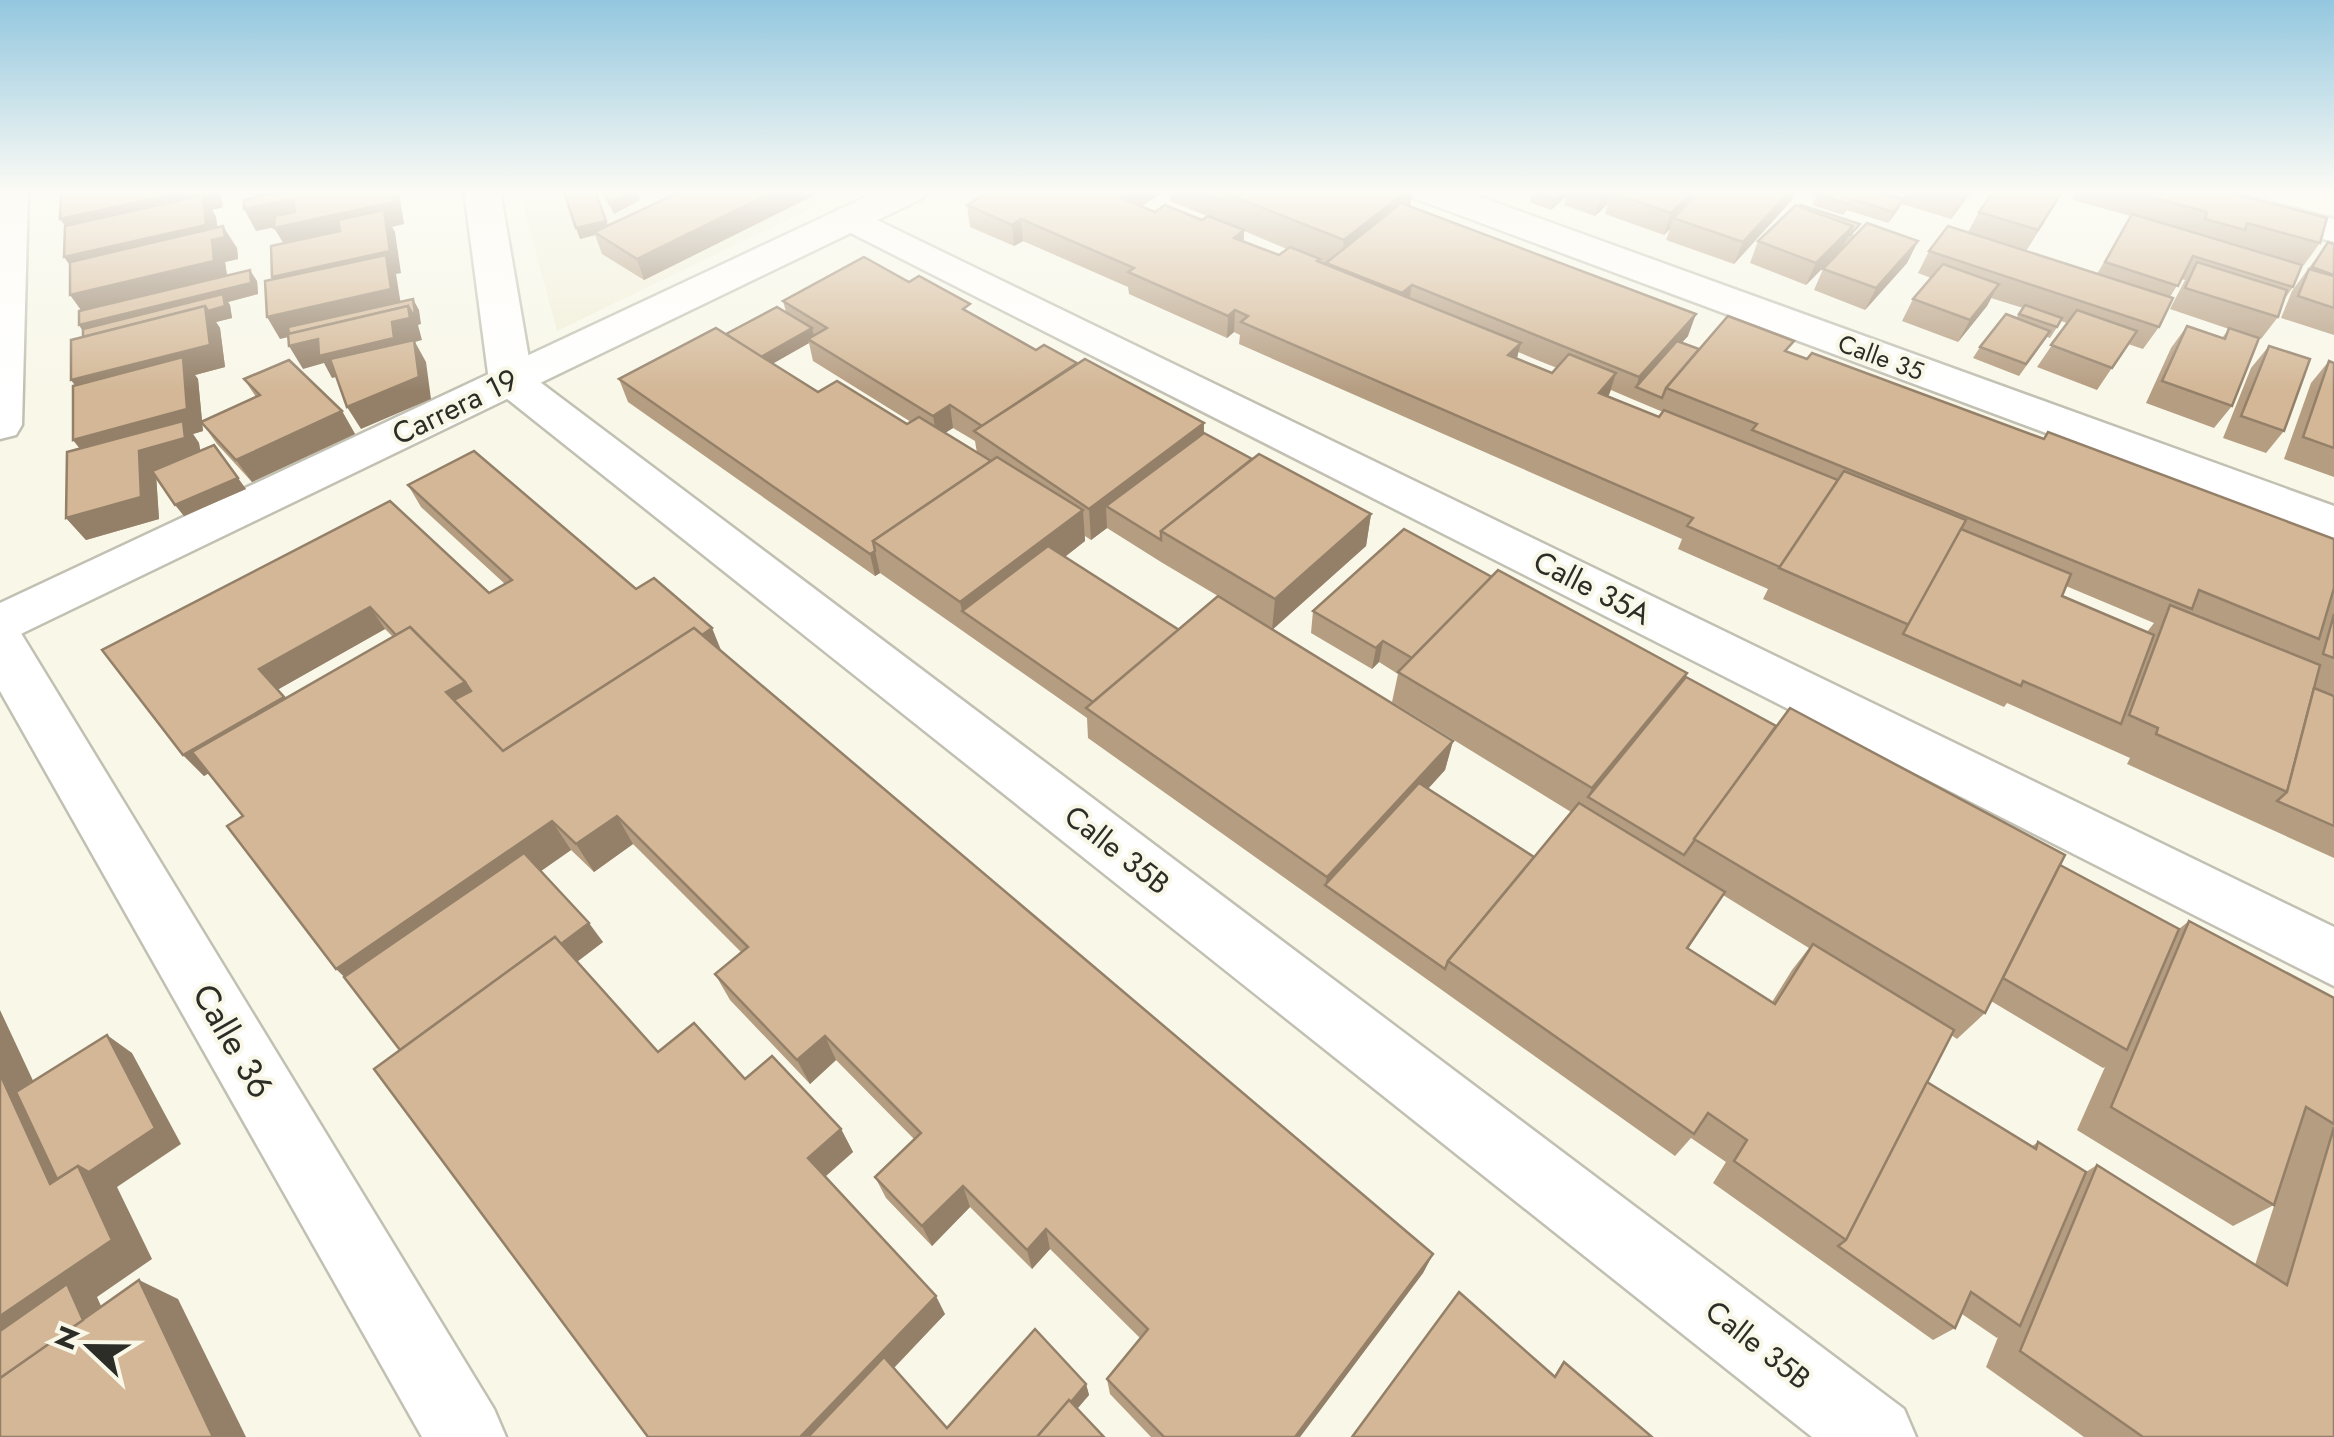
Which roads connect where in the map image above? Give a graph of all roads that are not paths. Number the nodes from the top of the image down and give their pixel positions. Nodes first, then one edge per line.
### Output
1 (7, 257) edge
2 (492, 257) edge
3 (769, 257) edge
4 (928, 257) edge
5 (1609, 257) edge
6 (511, 381) junction
7 (0, 425) edge
8 (2334, 524) edge
9 (0, 625) edge
10 (0, 644) edge
11 (2334, 958) edge
12 (466, 1437) edge
13 (1876, 1437) edge

1 - 7 street
2 - 6 street
3 - 6 street, Carrera 19
4 - 11 street, Calle 35A
5 - 8 street, Calle 35
6 - 9 street, Carrera 19
6 - 13 street, Calle 35B
10 - 12 street, Calle 36

